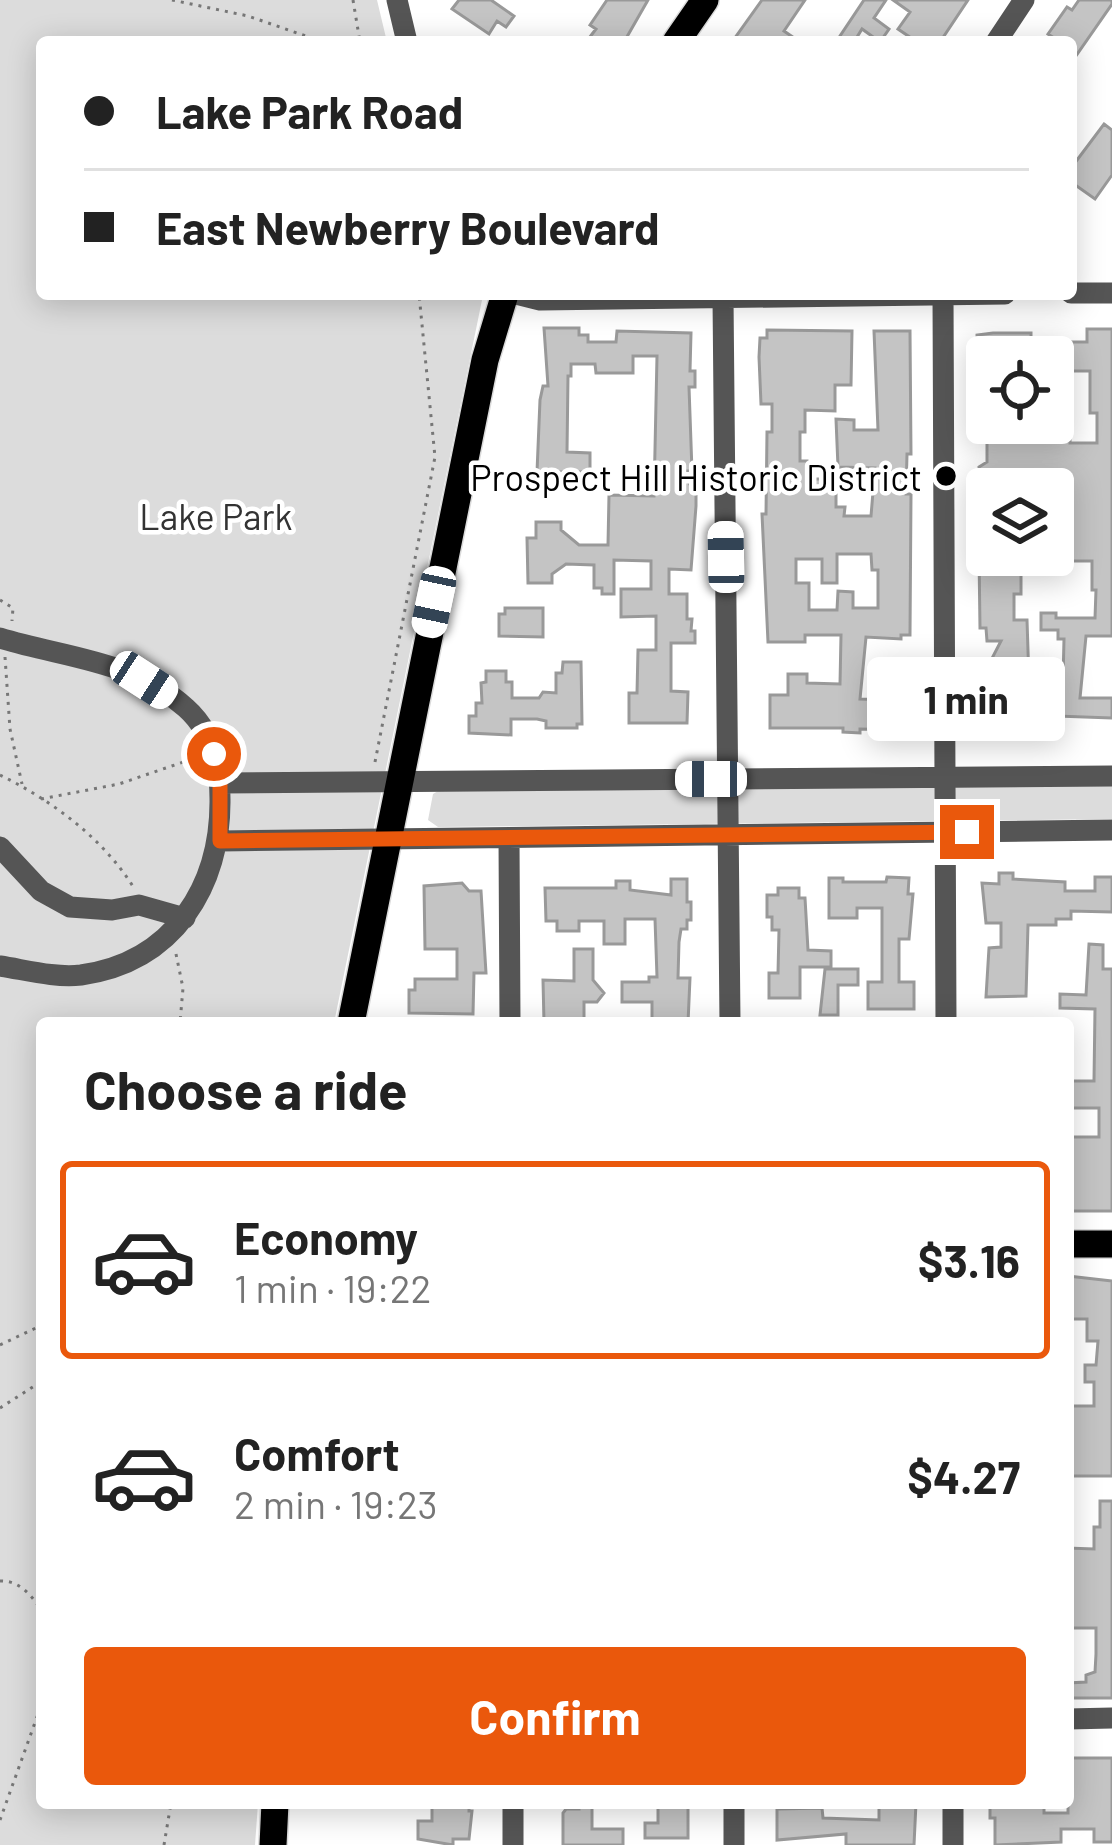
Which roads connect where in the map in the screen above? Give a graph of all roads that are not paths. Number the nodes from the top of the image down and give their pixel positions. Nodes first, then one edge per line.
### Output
1 (397, 0) edge
2 (705, 0) edge
3 (1024, 0) edge
4 (406, 36) edge
5 (680, 36) edge
6 (1000, 36) edge
7 (1112, 292) edge
8 (1077, 293) edge
9 (503, 300) edge
10 (723, 300) edge
11 (943, 300) edge
12 (6, 640) edge
13 (1112, 776) edge
14 (946, 777) junction
15 (729, 779) junction
16 (398, 782) junction
17 (220, 783) junction
18 (1112, 830) edge
19 (946, 832) junction
20 (729, 835) junction
21 (509, 838) junction
22 (387, 839) junction
23 (220, 841) junction
24 (0, 848) edge
25 (185, 918) junction
26 (0, 966) edge
27 (352, 1017) edge
28 (510, 1017) edge
29 (730, 1017) edge
30 (946, 1017) edge
31 (1074, 1244) edge
32 (1112, 1244) edge
33 (1112, 1718) edge
34 (1074, 1719) edge
35 (275, 1809) edge
36 (513, 1809) edge
37 (734, 1809) edge
38 (953, 1809) edge
39 (272, 1845) edge
40 (513, 1845) edge
41 (734, 1845) edge
42 (953, 1845) edge

1 - 4 street
2 - 5 main road
3 - 6 street
7 - 8 street
9 - 16 main road
10 - 15 street
11 - 14 street
12 - 17 street
13 - 14 street
14 - 15 street
14 - 19 street
15 - 16 street
15 - 20 street
16 - 17 street
16 - 22 main road
17 - 23 street
18 - 19 street
19 - 20 street
19 - 30 street
20 - 21 street
20 - 29 street
21 - 22 street
21 - 28 street
22 - 23 street
22 - 27 main road
23 - 25 street
24 - 25 street
25 - 26 street
31 - 32 main road
33 - 34 street
35 - 39 main road
36 - 40 street
37 - 41 street
38 - 42 street

